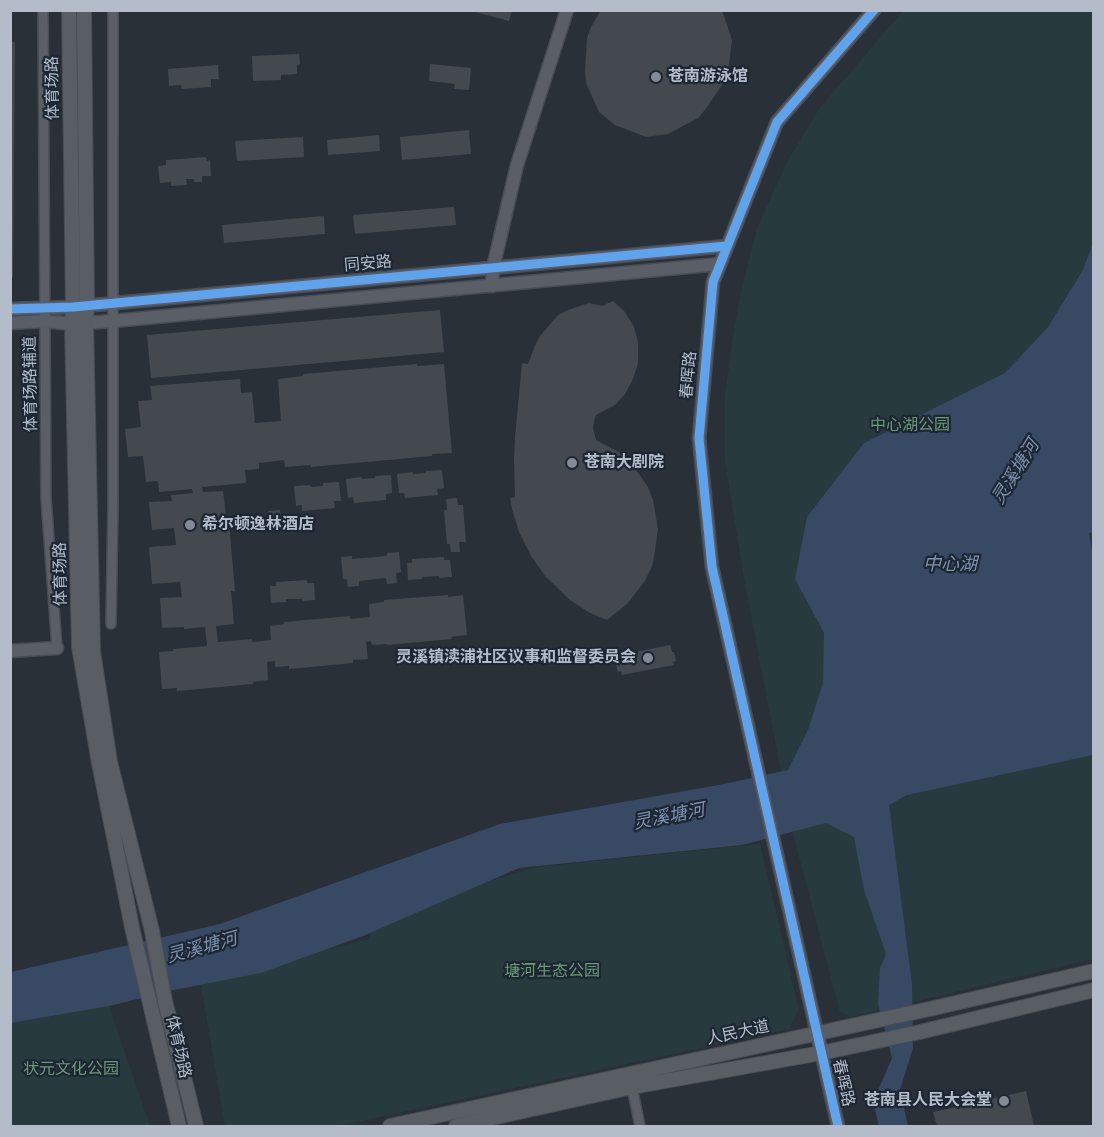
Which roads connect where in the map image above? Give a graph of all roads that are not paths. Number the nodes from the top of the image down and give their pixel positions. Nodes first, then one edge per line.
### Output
1 (43, 10) edge
2 (69, 10) edge
3 (84, 10) edge
4 (113, 10) edge
5 (567, 10) edge
6 (874, 10) edge
7 (727, 246) junction
8 (720, 264) junction
9 (493, 268) junction
10 (492, 286) junction
11 (113, 302) junction
12 (87, 304) junction
13 (73, 306) junction
14 (45, 307) junction
15 (10, 309) edge
16 (45, 321) junction
17 (113, 321) junction
18 (10, 323) edge
19 (79, 323) junction
20 (111, 624) dead end
21 (57, 648) joint
22 (10, 651) edge
23 (1094, 971) edge
24 (1094, 990) edge
25 (819, 1044) junction
26 (632, 1087) junction
27 (179, 1126) edge
28 (196, 1126) edge
29 (390, 1126) edge
30 (456, 1126) edge
31 (640, 1126) edge
32 (838, 1126) edge

1 - 14 street, 体育场路辅道
2 - 13 main road, 体育场路
3 - 12 main road, 体育场路
4 - 11 street
5 - 9 street
6 - 7 street, 春晖路
7 - 8 street, 春晖路
7 - 9 street, 同安路
8 - 10 street, 同安路
8 - 25 street, 春晖路
9 - 10 street
9 - 11 street, 同安路
10 - 17 street, 同安路
11 - 12 street, 同安路
11 - 17 street
12 - 13 street, 同安路
12 - 19 main road, 体育场路
13 - 14 street, 同安路
13 - 19 main road, 体育场路
14 - 15 street, 同安路
14 - 16 street, 体育场路辅道
16 - 18 street, 同安路
16 - 19 street, 同安路
16 - 21 street, 体育场路辅道
17 - 19 street, 同安路
17 - 20 street
19 - 27 main road, 体育场路
19 - 28 main road, 体育场路
21 - 22 street
23 - 25 main road, 人民大道
24 - 25 main road, 人民大道
25 - 26 main road, 人民大道
25 - 29 main road, 人民大道
25 - 32 street, 春晖路
26 - 30 main road, 人民大道
26 - 31 street

